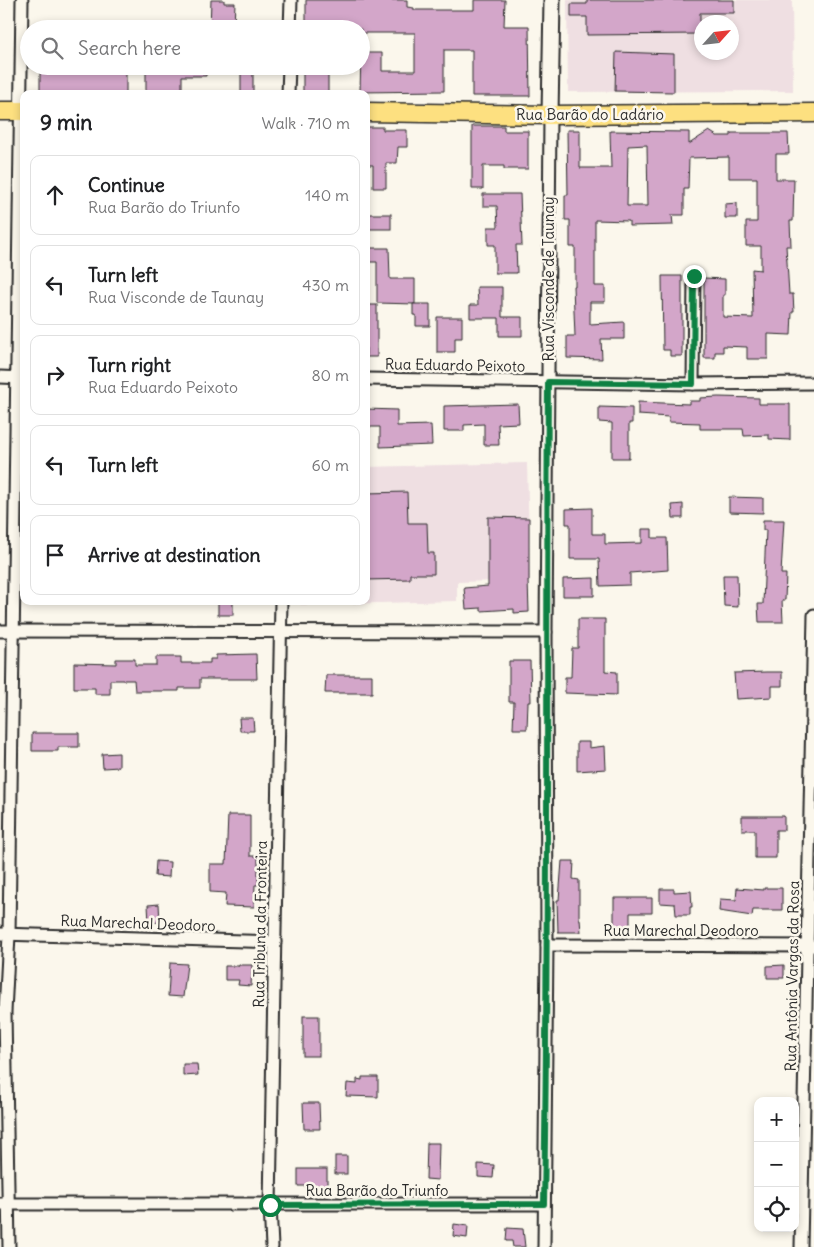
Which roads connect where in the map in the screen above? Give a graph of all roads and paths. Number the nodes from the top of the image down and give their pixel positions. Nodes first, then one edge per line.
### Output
1 (22, 0) edge
2 (291, 0) edge
3 (552, 0) edge
4 (22, 20) edge
5 (290, 20) edge
6 (21, 75) edge
7 (289, 75) edge
8 (21, 90) edge
9 (288, 90) edge
10 (0, 111) edge
11 (20, 111) edge
12 (370, 112) edge
13 (814, 113) edge
14 (550, 115) junction
15 (694, 276) dead end
16 (0, 377) edge
17 (20, 378) edge
18 (370, 379) edge
19 (548, 382) junction
20 (814, 383) edge
21 (693, 384) junction
22 (281, 605) edge
23 (814, 615) edge
24 (0, 631) edge
25 (14, 631) junction
26 (280, 631) junction
27 (546, 632) junction
28 (5, 935) edge
29 (275, 942) junction
30 (547, 945) junction
31 (811, 946) edge
32 (5, 1204) edge
33 (544, 1204) junction
34 (270, 1205) junction
35 (9, 1247) edge
36 (272, 1247) edge
37 (544, 1247) edge
38 (801, 1247) edge

1 - 4 street
2 - 5 street
3 - 14 street, Rua Visconde de Taunay
6 - 8 street
7 - 9 street
10 - 11 main road
12 - 14 main road, Rua Barão do Ladário
13 - 14 main road, Rua Barão do Ladário
14 - 19 street, Rua Visconde de Taunay
15 - 21 street
16 - 17 street
17 - 25 street
18 - 19 street, Rua Eduardo Peixoto
19 - 21 street, Rua Eduardo Peixoto
19 - 27 street, Rua Visconde de Taunay
20 - 21 street, Rua Eduardo Peixoto
22 - 26 street, Rua Tribuna da Fronteira
23 - 31 street, Rua Antônia Vargas da Rosa
24 - 25 street
25 - 26 street
25 - 28 street
26 - 27 street
26 - 29 street, Rua Tribuna da Fronteira
27 - 30 street, Rua Visconde de Taunay
28 - 29 street, Rua Marechal Deodoro
28 - 32 street
29 - 34 street, Rua Tribuna da Fronteira
30 - 31 street, Rua Marechal Deodoro
30 - 33 street, Rua Visconde de Taunay
31 - 38 street, Rua Antônia Vargas da Rosa
32 - 34 street, Rua Barão do Triunfo
32 - 35 street
33 - 34 street, Rua Barão do Triunfo
33 - 37 street, Rua Visconde de Taunay
34 - 36 street, Rua Tribuna da Fronteira

